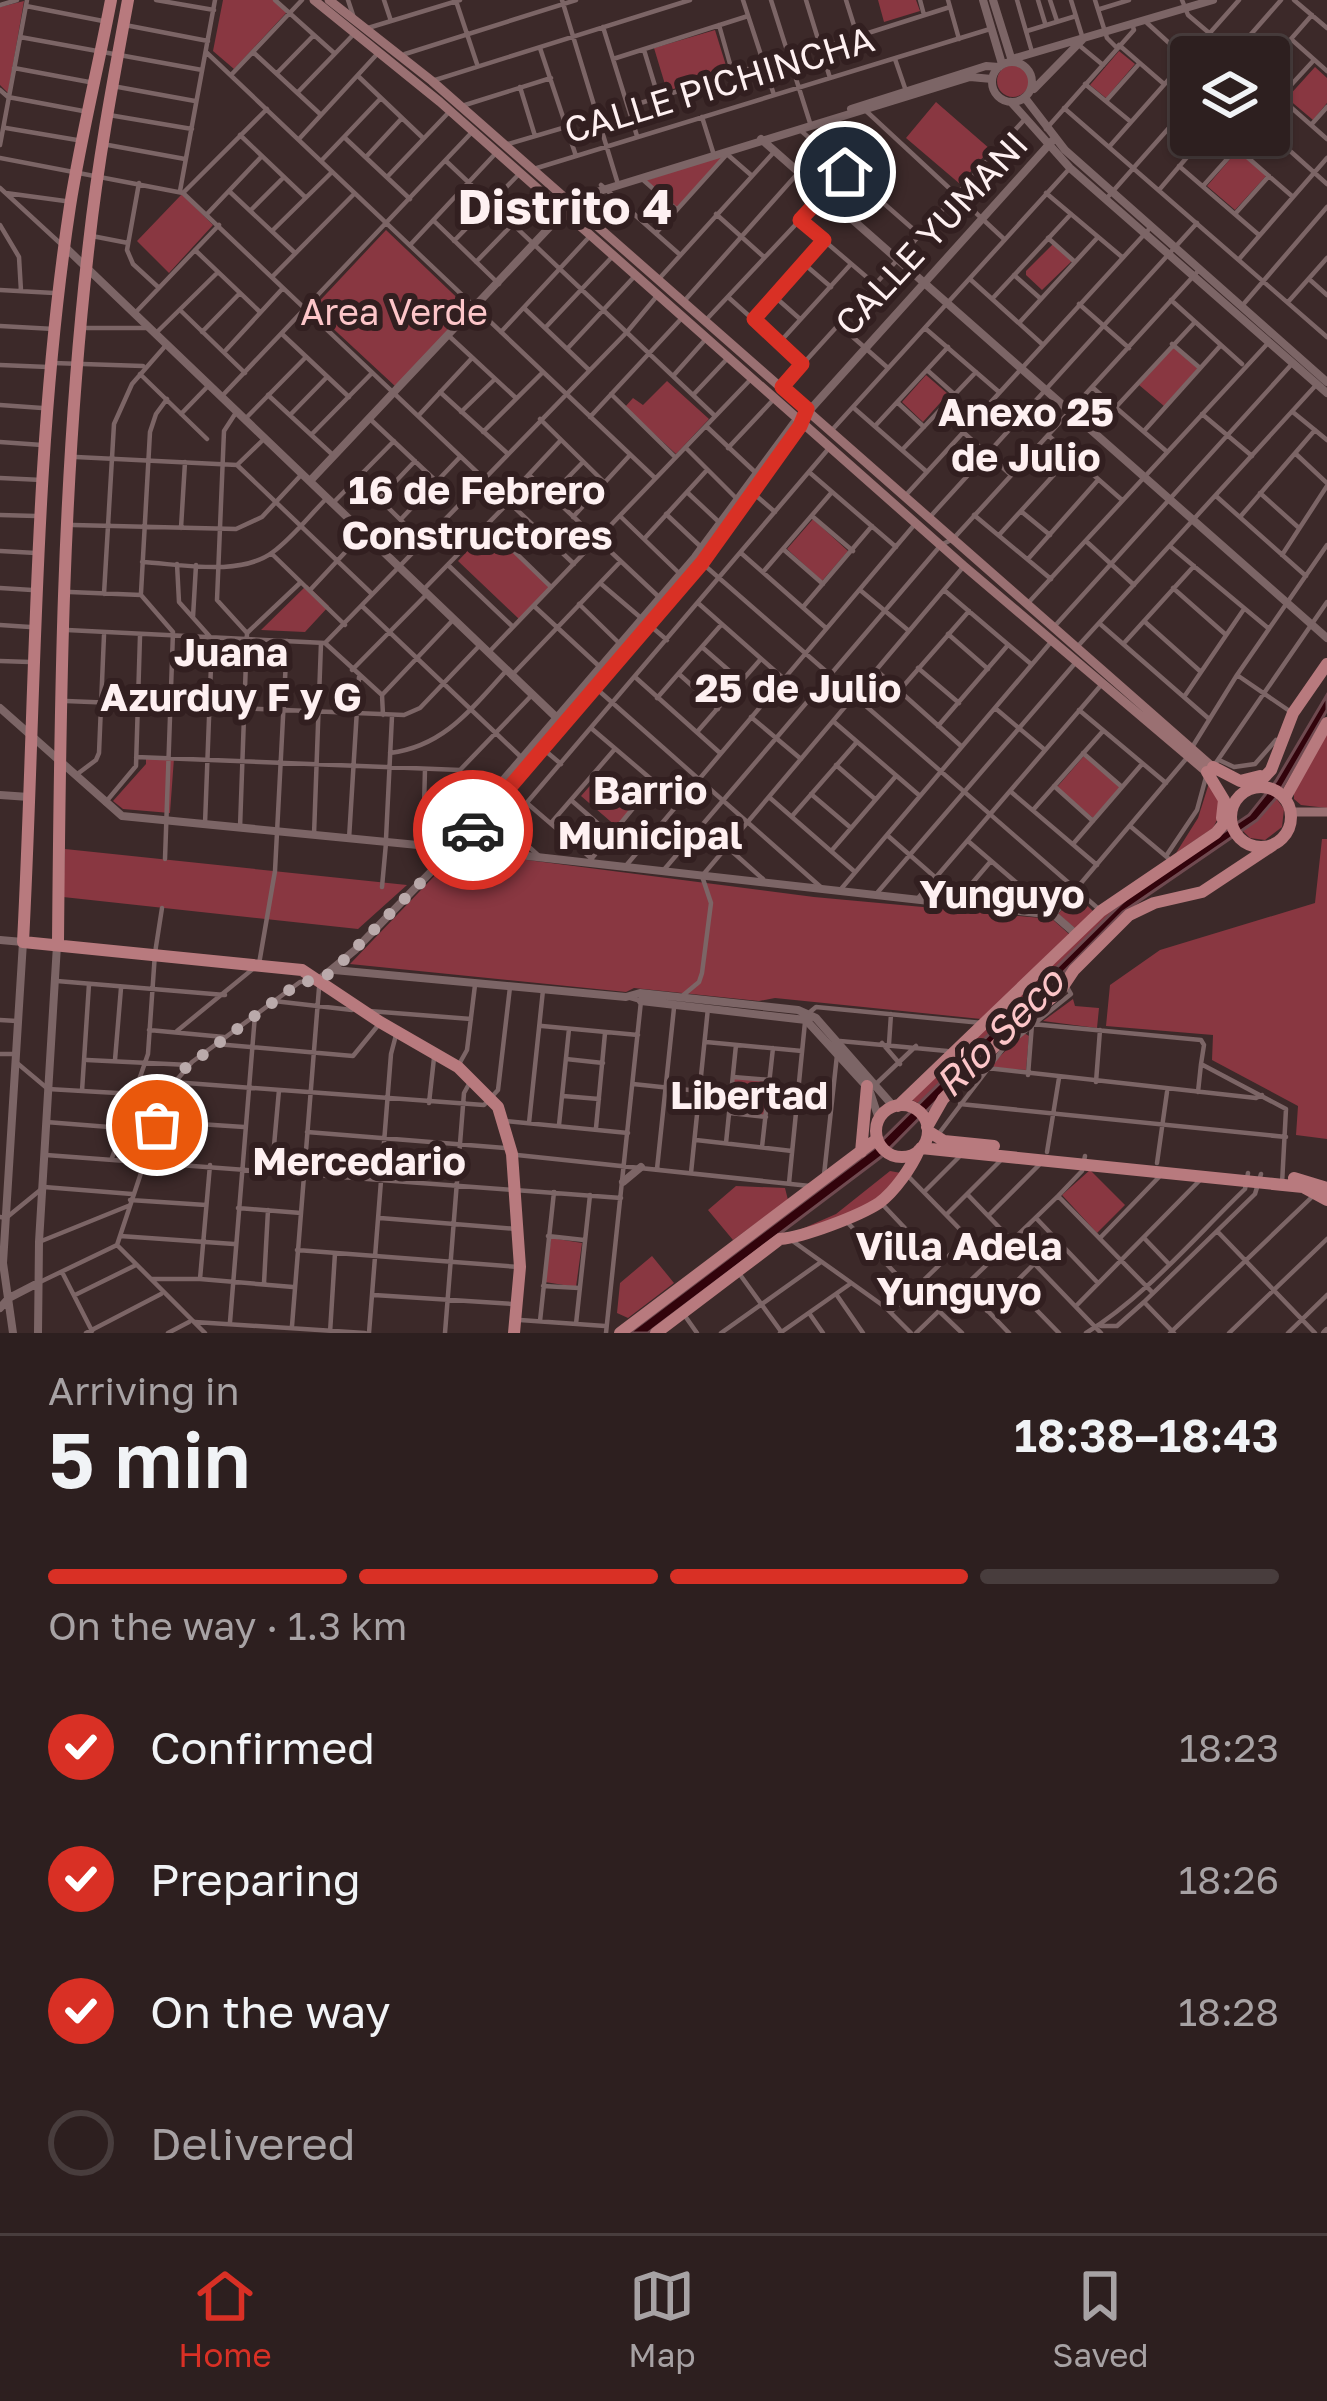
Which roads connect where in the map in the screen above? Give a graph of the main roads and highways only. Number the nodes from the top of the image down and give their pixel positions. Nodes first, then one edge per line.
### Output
1 (112, 0) edge
2 (128, 0) edge
3 (314, 0) edge
4 (329, 0) edge
5 (362, 31) junction
6 (397, 59) junction
7 (456, 109) junction
8 (526, 171) junction
9 (565, 206) junction
10 (656, 287) junction
11 (681, 309) junction
12 (779, 392) junction
13 (802, 416) junction
14 (1327, 664) edge
15 (1327, 723) edge
16 (1277, 751) junction
17 (1190, 752) junction
18 (1213, 766) junction
19 (1253, 787) junction
20 (1282, 798) junction
21 (1327, 812) edge
22 (1232, 823) junction
23 (1273, 844) junction
24 (1169, 859) junction
25 (58, 943) junction
26 (872, 1084) road end
27 (898, 1106) junction
28 (929, 1129) junction
29 (878, 1141) junction
30 (920, 1149) junction
31 (861, 1152) junction
32 (1044, 1156) junction
33 (1158, 1168) junction
34 (1253, 1182) junction
35 (1322, 1188) edge
36 (514, 1326) edge
37 (611, 1331) edge
38 (656, 1333) edge

1 - 25 main road
2 - 25 main road
3 - 5 main road
4 - 5 main road
5 - 6 main road
6 - 7 main road
6 - 7 main road
7 - 8 main road
8 - 9 main road
8 - 9 main road
9 - 10 main road
9 - 10 main road
10 - 11 main road
11 - 12 main road
11 - 12 main road
12 - 13 main road
13 - 17 main road
13 - 17 main road
14 - 16 main road
15 - 20 main road
16 - 18 main road
16 - 19 main road
17 - 18 main road
18 - 19 main road
18 - 22 main road
18 - 24 main road
19 - 20 main road
19 - 22 main road
20 - 21 main road
20 - 23 main road
22 - 23 main road
22 - 24 main road
23 - 28 main road
24 - 27 main road
25 - 36 main road
26 - 31 main road
27 - 28 main road
27 - 29 main road
28 - 30 main road
28 - 32 main road
29 - 30 main road
29 - 31 main road
30 - 32 main road
30 - 38 main road
31 - 37 main road
32 - 33 main road
33 - 34 main road
33 - 34 main road
34 - 35 main road

